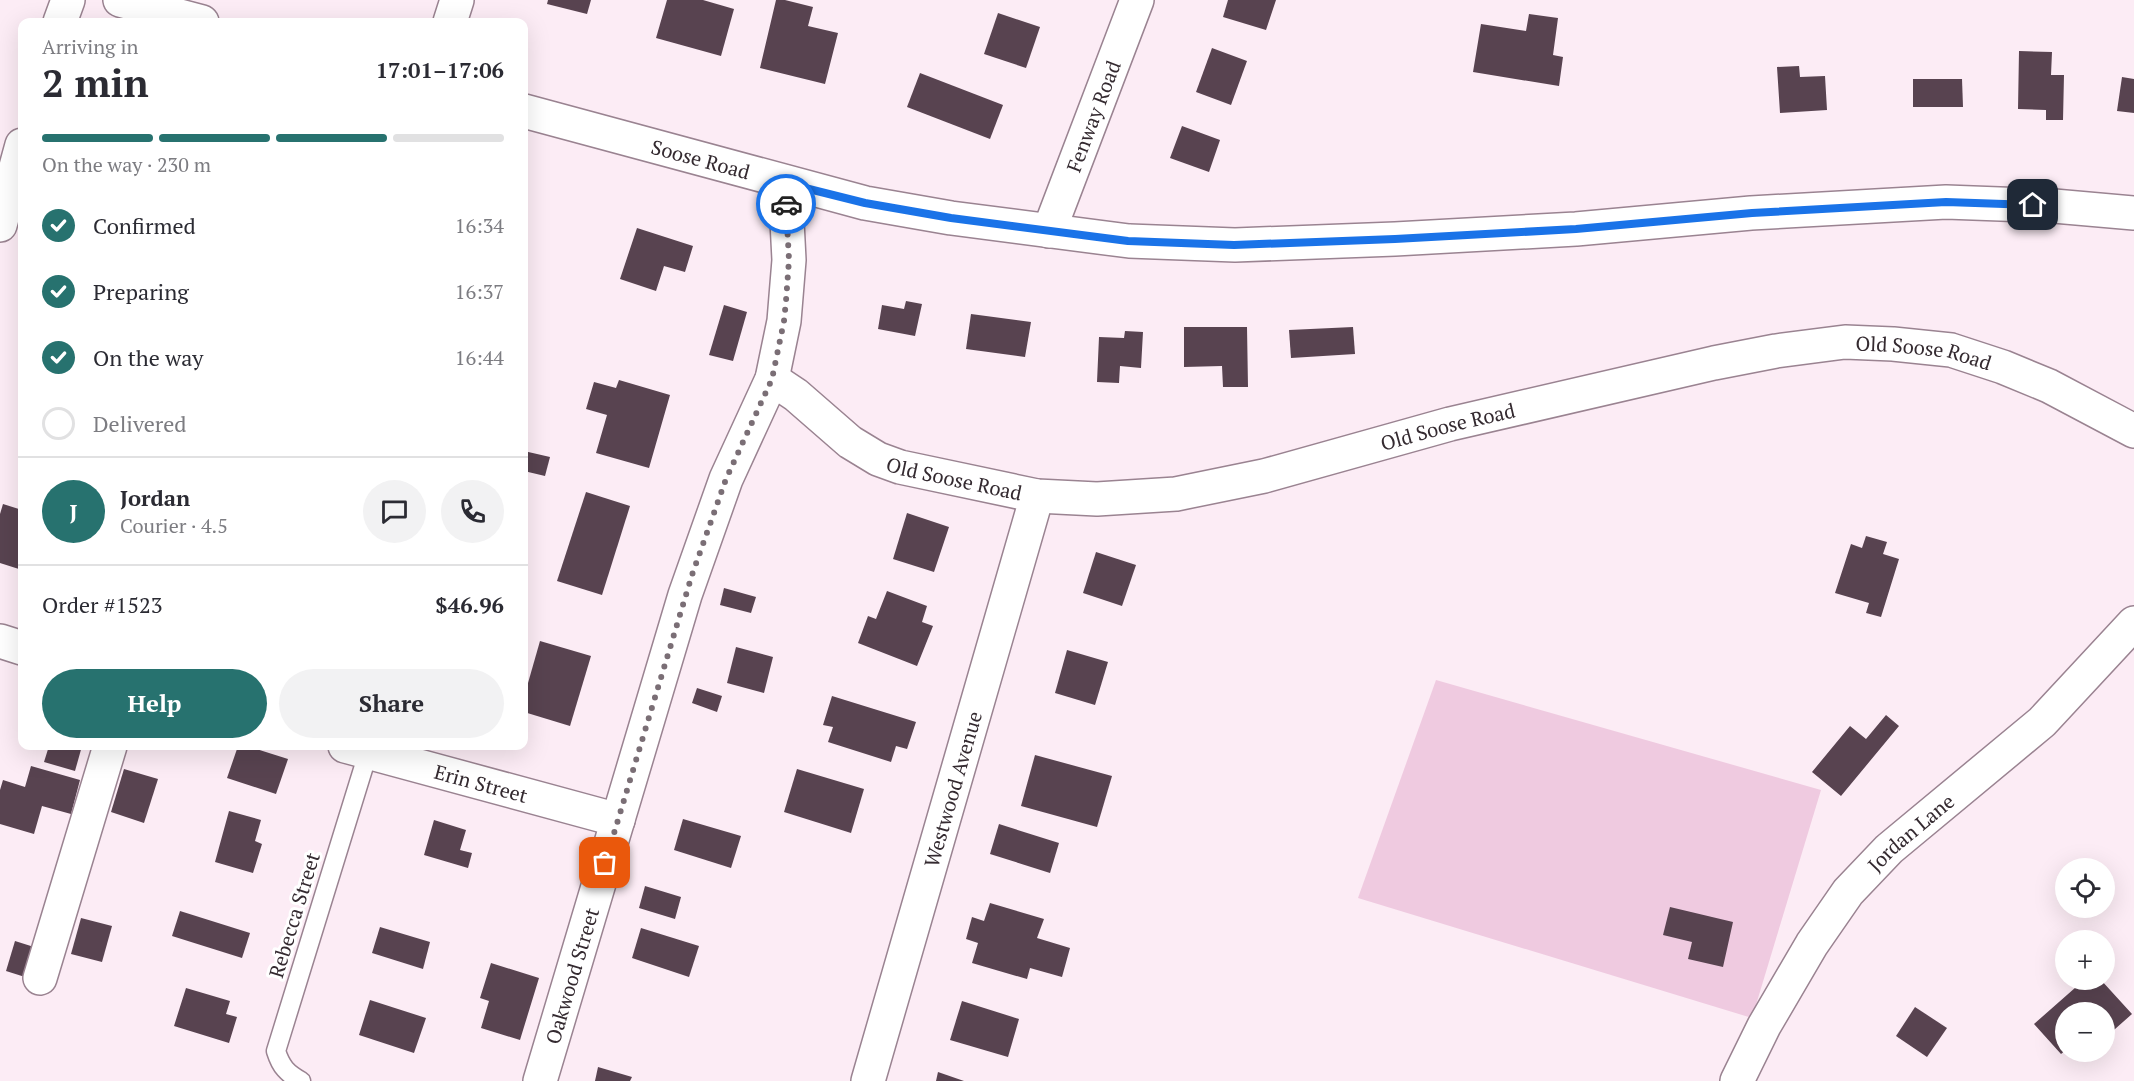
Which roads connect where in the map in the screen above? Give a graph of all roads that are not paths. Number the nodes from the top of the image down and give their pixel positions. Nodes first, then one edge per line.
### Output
1 (68, 0) edge
2 (120, 0) edge
3 (457, 0) edge
4 (1137, 0) edge
5 (61, 18) edge
6 (187, 18) edge
7 (451, 18) edge
8 (528, 112) edge
9 (18, 155) edge
10 (785, 183) junction
11 (4, 192) edge
12 (2134, 213) edge
13 (0, 225) edge
14 (1049, 231) junction
15 (772, 379) junction
16 (2134, 431) edge
17 (1037, 496) junction
18 (2134, 623) edge
19 (0, 641) edge
20 (18, 647) edge
21 (109, 750) edge
22 (356, 750) edge
23 (360, 750) edge
24 (618, 820) junction
25 (40, 978) dead end
26 (302, 1081) edge
27 (540, 1081) edge
28 (868, 1081) edge
29 (1737, 1081) edge

1 - 5 street
2 - 6 street
3 - 7 street
4 - 14 street, Fenway Road
8 - 10 street, Soose Road
9 - 11 street
10 - 14 street, Soose Road
10 - 15 street, Oakwood Street
11 - 13 street
12 - 14 street, Soose Road
15 - 17 street, Old Soose Road
15 - 24 street, Oakwood Street
16 - 17 street, Old Soose Road
17 - 28 street, Westwood Avenue
18 - 29 street, Jordan Lane
19 - 20 street
21 - 25 street
22 - 26 lane, Rebecca Street
23 - 24 street, Erin Street
24 - 27 street, Oakwood Street

